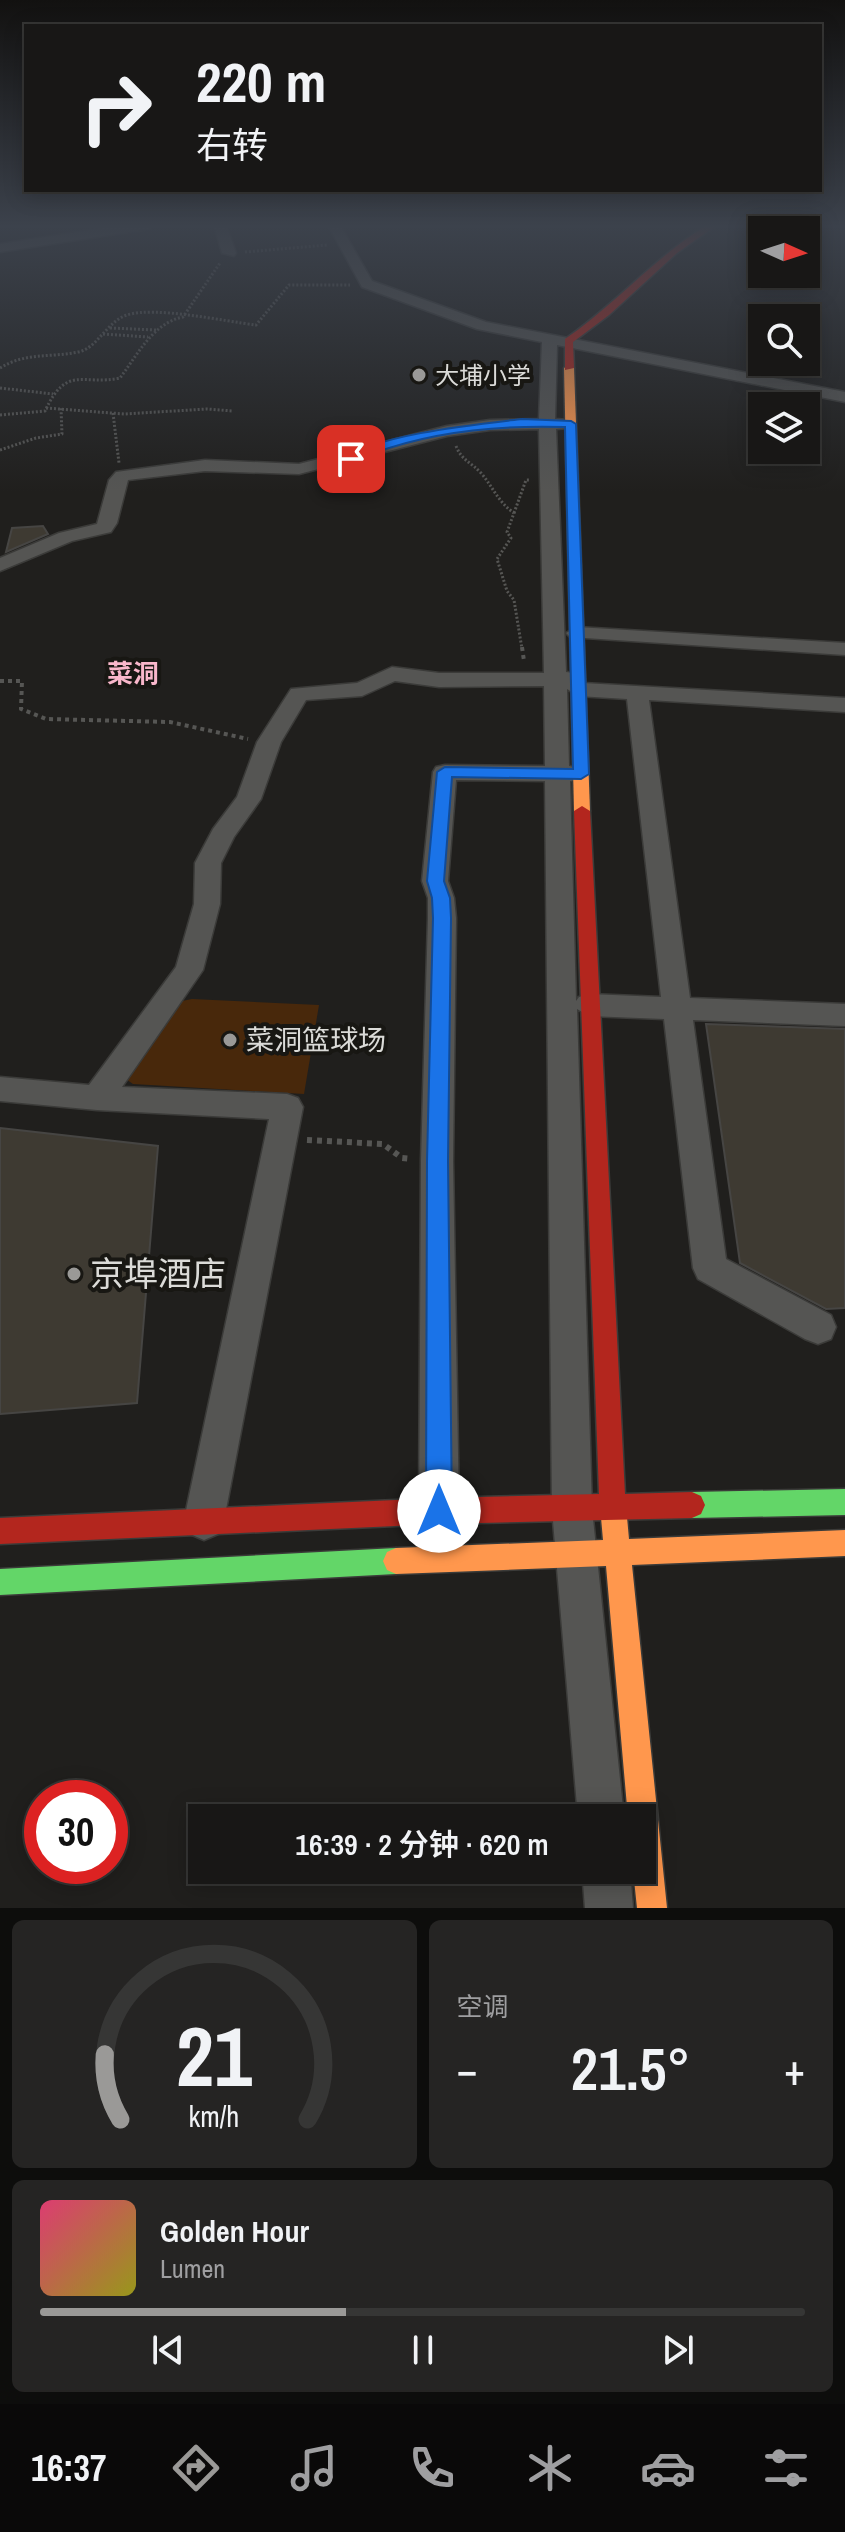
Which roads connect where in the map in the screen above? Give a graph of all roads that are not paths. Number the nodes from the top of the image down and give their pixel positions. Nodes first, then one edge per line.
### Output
1 (449, 314) edge
2 (606, 314) edge
3 (559, 339) junction
4 (845, 397) edge
5 (559, 424) junction
6 (0, 565) edge
7 (577, 633) junction
8 (845, 649) edge
9 (567, 677) junction
10 (637, 692) junction
11 (845, 705) edge
12 (570, 774) junction
13 (589, 1005) junction
14 (675, 1009) junction
15 (845, 1015) edge
16 (0, 1089) edge
17 (97, 1098) junction
18 (818, 1327) dead end
19 (845, 1502) edge
20 (593, 1508) junction
21 (439, 1511) junction
22 (204, 1520) junction
23 (0, 1531) edge
24 (845, 1543) edge
25 (596, 1551) junction
26 (0, 1582) edge
27 (601, 1804) edge
28 (607, 1884) edge
29 (609, 1908) edge
30 (652, 1908) edge

1 - 3 street
2 - 3 street
3 - 4 street
3 - 5 street
5 - 6 street
5 - 7 street
5 - 9 street
7 - 8 street
7 - 9 street
9 - 10 street
9 - 12 street
9 - 17 street
10 - 11 street
10 - 14 street
12 - 13 street
12 - 20 street
12 - 21 street
13 - 14 street
13 - 20 street
14 - 15 street
14 - 18 street
16 - 17 street
17 - 22 street
19 - 20 street
20 - 21 street
20 - 25 street
21 - 22 street
22 - 23 street
24 - 25 street
25 - 26 street
25 - 27 street
25 - 30 street
28 - 29 street

